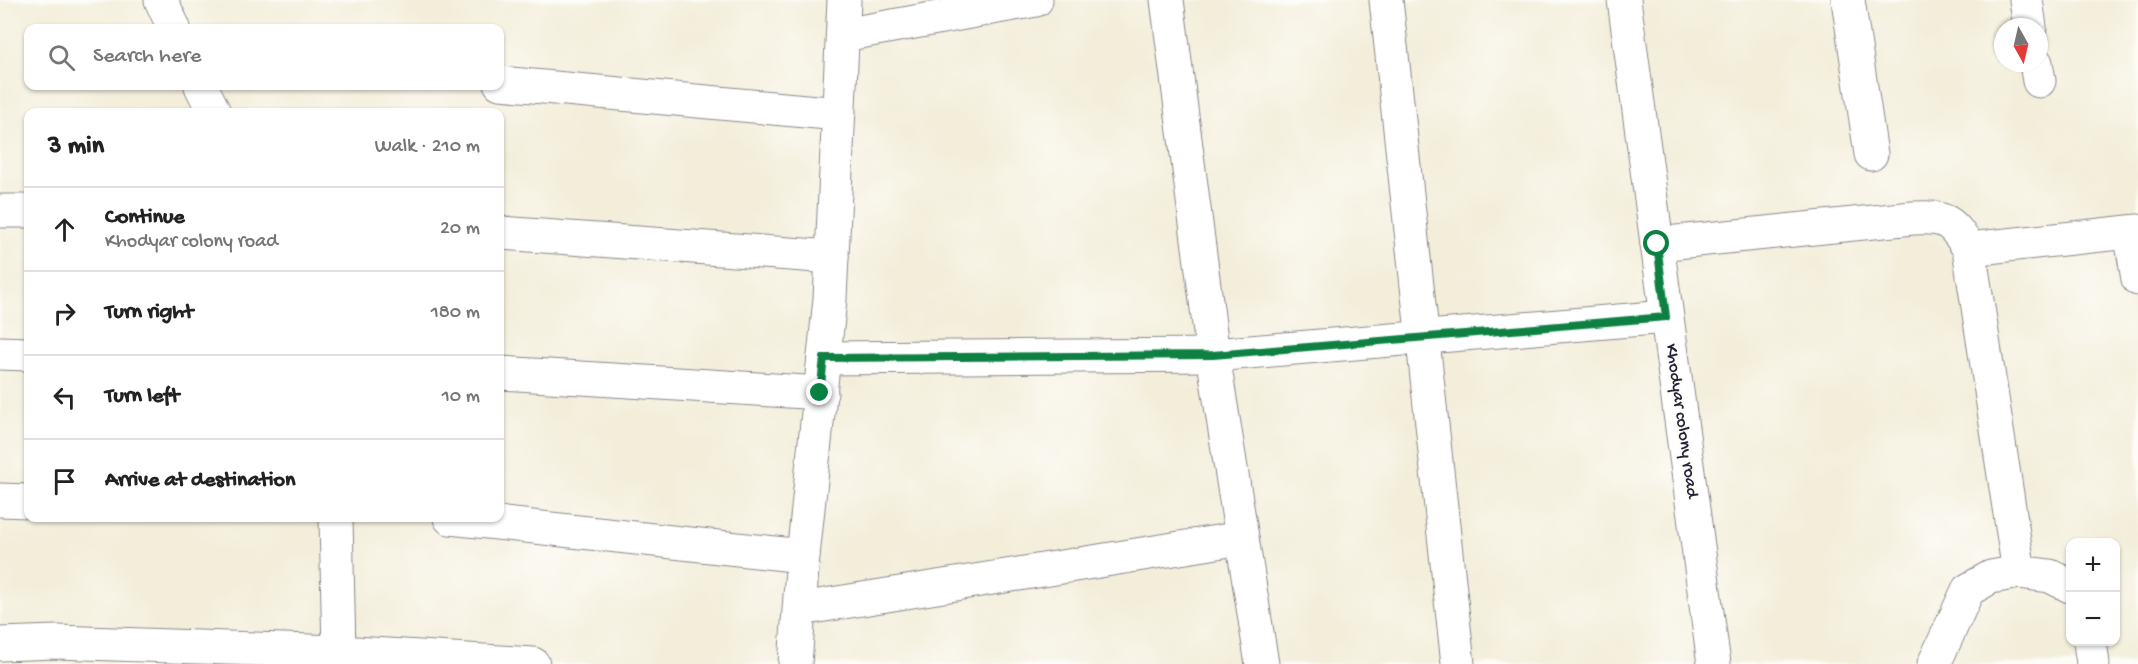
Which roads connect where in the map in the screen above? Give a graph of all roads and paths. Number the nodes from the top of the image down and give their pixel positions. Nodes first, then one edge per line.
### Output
1 (161, 0) edge
2 (844, 0) edge
3 (1036, 0) edge
4 (1167, 0) edge
5 (1386, 0) edge
6 (1624, 0) edge
7 (1848, 0) edge
8 (2026, 0) edge
9 (2029, 18) edge
10 (172, 24) edge
11 (843, 35) junction
12 (504, 83) edge
13 (203, 90) edge
14 (212, 108) edge
15 (839, 114) junction
16 (1870, 154) dead end
17 (0, 211) edge
18 (24, 211) edge
19 (2134, 232) edge
20 (504, 233) edge
21 (1657, 244) junction
22 (1969, 249) junction
23 (832, 257) junction
24 (2138, 279) edge
25 (1666, 317) junction
26 (1424, 337) junction
27 (0, 353) edge
28 (24, 354) edge
29 (1213, 355) junction
30 (824, 358) junction
31 (504, 374) edge
32 (820, 393) junction
33 (0, 500) edge
34 (24, 501) edge
35 (336, 522) edge
36 (487, 522) edge
37 (1242, 538) junction
38 (803, 556) junction
39 (2019, 572) junction
40 (2066, 584) edge
41 (800, 609) junction
42 (2, 640) edge
43 (2091, 646) edge
44 (339, 652) junction
45 (163, 655) edge
46 (533, 664) edge
47 (795, 664) edge
48 (1262, 664) edge
49 (1458, 664) edge
50 (1714, 664) edge
51 (1934, 664) edge
52 (2093, 664) edge

1 - 10 street
2 - 11 street
3 - 11 street
4 - 29 street
5 - 26 street
6 - 21 street, Khodyar colony road
7 - 16 street
8 - 9 street
11 - 15 street
12 - 15 street
13 - 14 street
15 - 23 street
17 - 18 street
19 - 22 street
19 - 24 street
20 - 23 street
21 - 22 street
21 - 25 street, Khodyar colony road
22 - 39 street
23 - 30 street
25 - 26 street
25 - 50 street, Khodyar colony road
26 - 29 street
26 - 49 street
27 - 28 street
29 - 30 street
29 - 37 street
30 - 32 street
31 - 32 street
32 - 38 street
33 - 34 street
35 - 44 street
36 - 38 street
37 - 41 street
37 - 48 street
38 - 41 street
39 - 40 street
39 - 51 street
41 - 47 street
42 - 45 street
43 - 52 street
44 - 45 street
44 - 46 street

